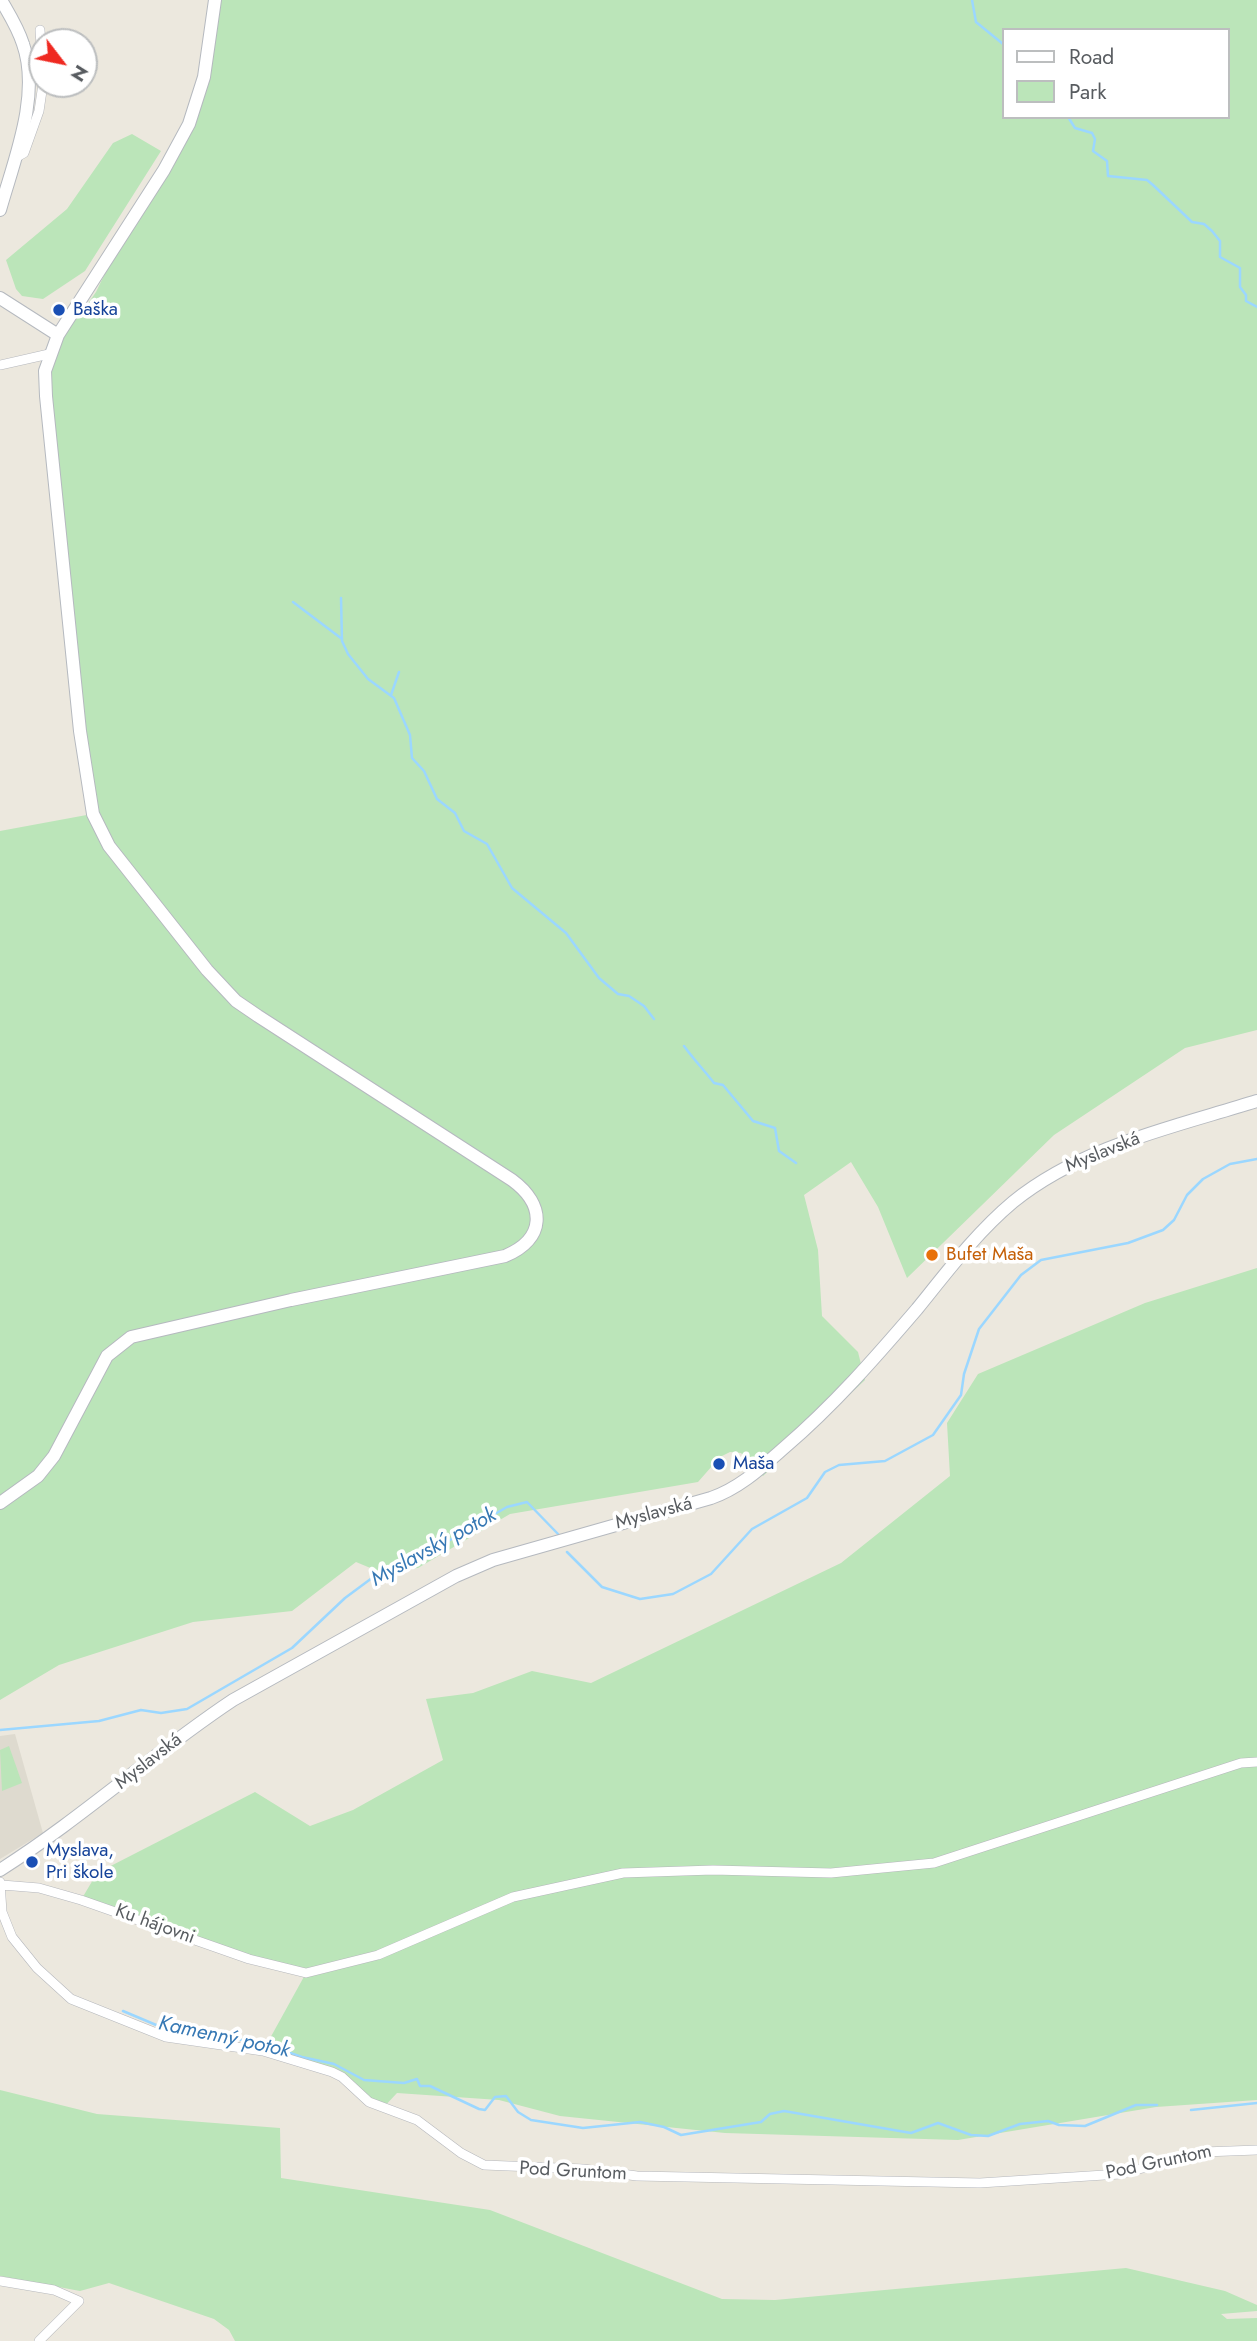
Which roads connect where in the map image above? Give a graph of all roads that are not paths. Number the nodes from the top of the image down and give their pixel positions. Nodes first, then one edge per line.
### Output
1 (1, 0) edge
2 (215, 0) edge
3 (40, 98) edge
4 (15, 158) junction
5 (0, 210) edge
6 (0, 298) edge
7 (58, 335) junction
8 (49, 354) junction
9 (0, 365) edge
10 (1257, 1101) edge
11 (0, 1503) edge
12 (1257, 1762) edge
13 (0, 1870) edge
14 (1, 1883) edge
15 (1257, 2150) edge
16 (0, 2281) edge
17 (39, 2341) edge

1 - 4 street
2 - 7 street
3 - 4 street
4 - 5 street
6 - 7 street
7 - 8 street
8 - 9 street
8 - 11 street
10 - 13 street, Myslavská
12 - 14 street, Ku hájovni
14 - 15 street, Pod Gruntom
16 - 17 street

